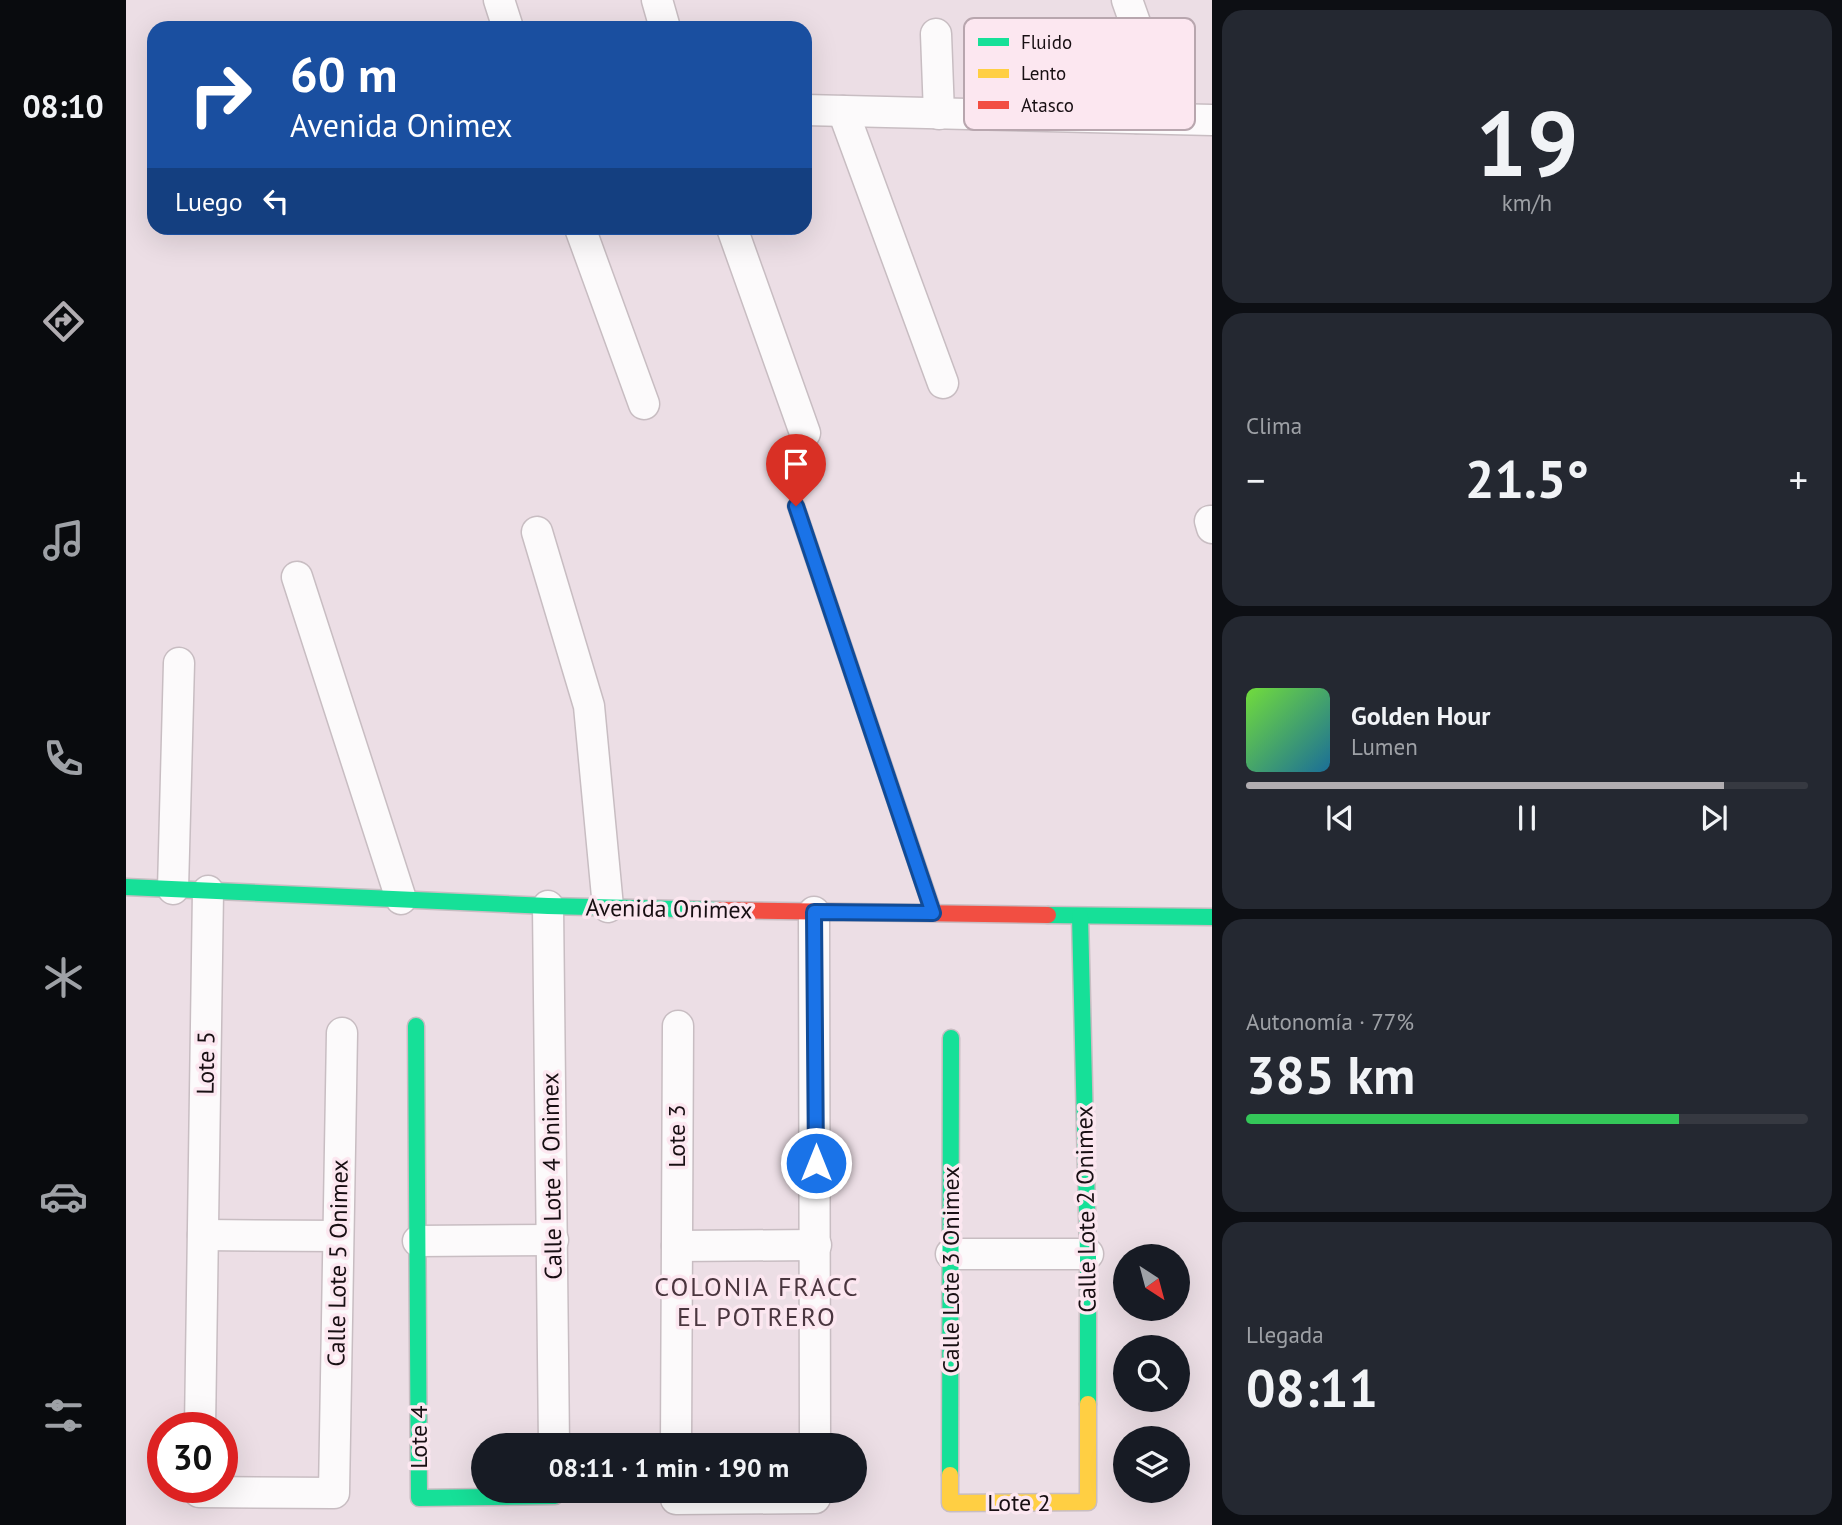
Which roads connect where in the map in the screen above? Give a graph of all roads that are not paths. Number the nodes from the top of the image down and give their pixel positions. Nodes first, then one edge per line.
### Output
1 (499, 0) edge
2 (656, 0) edge
3 (1127, 0) edge
4 (1133, 18) edge
5 (506, 21) edge
6 (663, 21) edge
7 (936, 34) dead end
8 (812, 110) edge
9 (843, 111) junction
10 (939, 114) junction
11 (964, 115) edge
12 (583, 235) edge
13 (734, 235) edge
14 (943, 383) dead end
15 (644, 404) dead end
16 (805, 433) dead end
17 (796, 506) dead end
18 (537, 532) dead end
19 (297, 578) dead end
20 (179, 663) dead end
21 (126, 887) edge
22 (173, 889) junction
23 (208, 891) junction
24 (401, 900) junction
25 (548, 906) junction
26 (608, 907) junction
27 (814, 912) junction
28 (933, 913) junction
29 (1080, 916) junction
30 (1212, 917) edge
31 (416, 1026) dead end
32 (678, 1026) dead end
33 (342, 1033) dead end
34 (951, 1038) dead end
35 (203, 1235) junction
36 (338, 1236) junction
37 (553, 1240) junction
38 (418, 1241) junction
39 (677, 1245) junction
40 (816, 1245) junction
41 (951, 1254) junction
42 (1088, 1254) junction
43 (200, 1412) edge
44 (554, 1433) edge
45 (676, 1433) edge
46 (815, 1433) edge
47 (238, 1492) edge
48 (471, 1496) edge
49 (1088, 1502) joint
50 (950, 1503) joint

1 - 5 street
2 - 6 street
3 - 4 street
7 - 10 street
8 - 9 street
9 - 10 street
9 - 14 street
10 - 11 street
12 - 15 street
13 - 16 street
17 - 28 lane
18 - 26 street
19 - 24 street
20 - 22 street
21 - 22 street, Avenida Onimex
22 - 23 street, Avenida Onimex
23 - 24 street, Avenida Onimex
23 - 35 street, Lote 5
24 - 25 street, Avenida Onimex
25 - 26 street, Avenida Onimex
25 - 37 street, Calle Lote 4 Onimex
26 - 27 street, Avenida Onimex
27 - 28 street, Avenida Onimex
27 - 40 street
28 - 29 street, Avenida Onimex
29 - 30 street, Avenida Onimex
29 - 42 street, Calle Lote 2 Onimex
31 - 38 street, Lote 4
32 - 39 street, Lote 3
33 - 36 street, Calle Lote 5 Onimex
34 - 41 street, Calle Lote 3 Onimex
35 - 36 street
35 - 43 street, Lote 5
36 - 47 street, Calle Lote 5 Onimex
37 - 38 street
37 - 44 street, Calle Lote 4 Onimex
38 - 48 street, Lote 4
39 - 40 street
39 - 45 street, Lote 3
40 - 46 street
41 - 42 street
41 - 50 street, Calle Lote 3 Onimex
42 - 49 street, Calle Lote 2 Onimex
49 - 50 street, Lote 2

